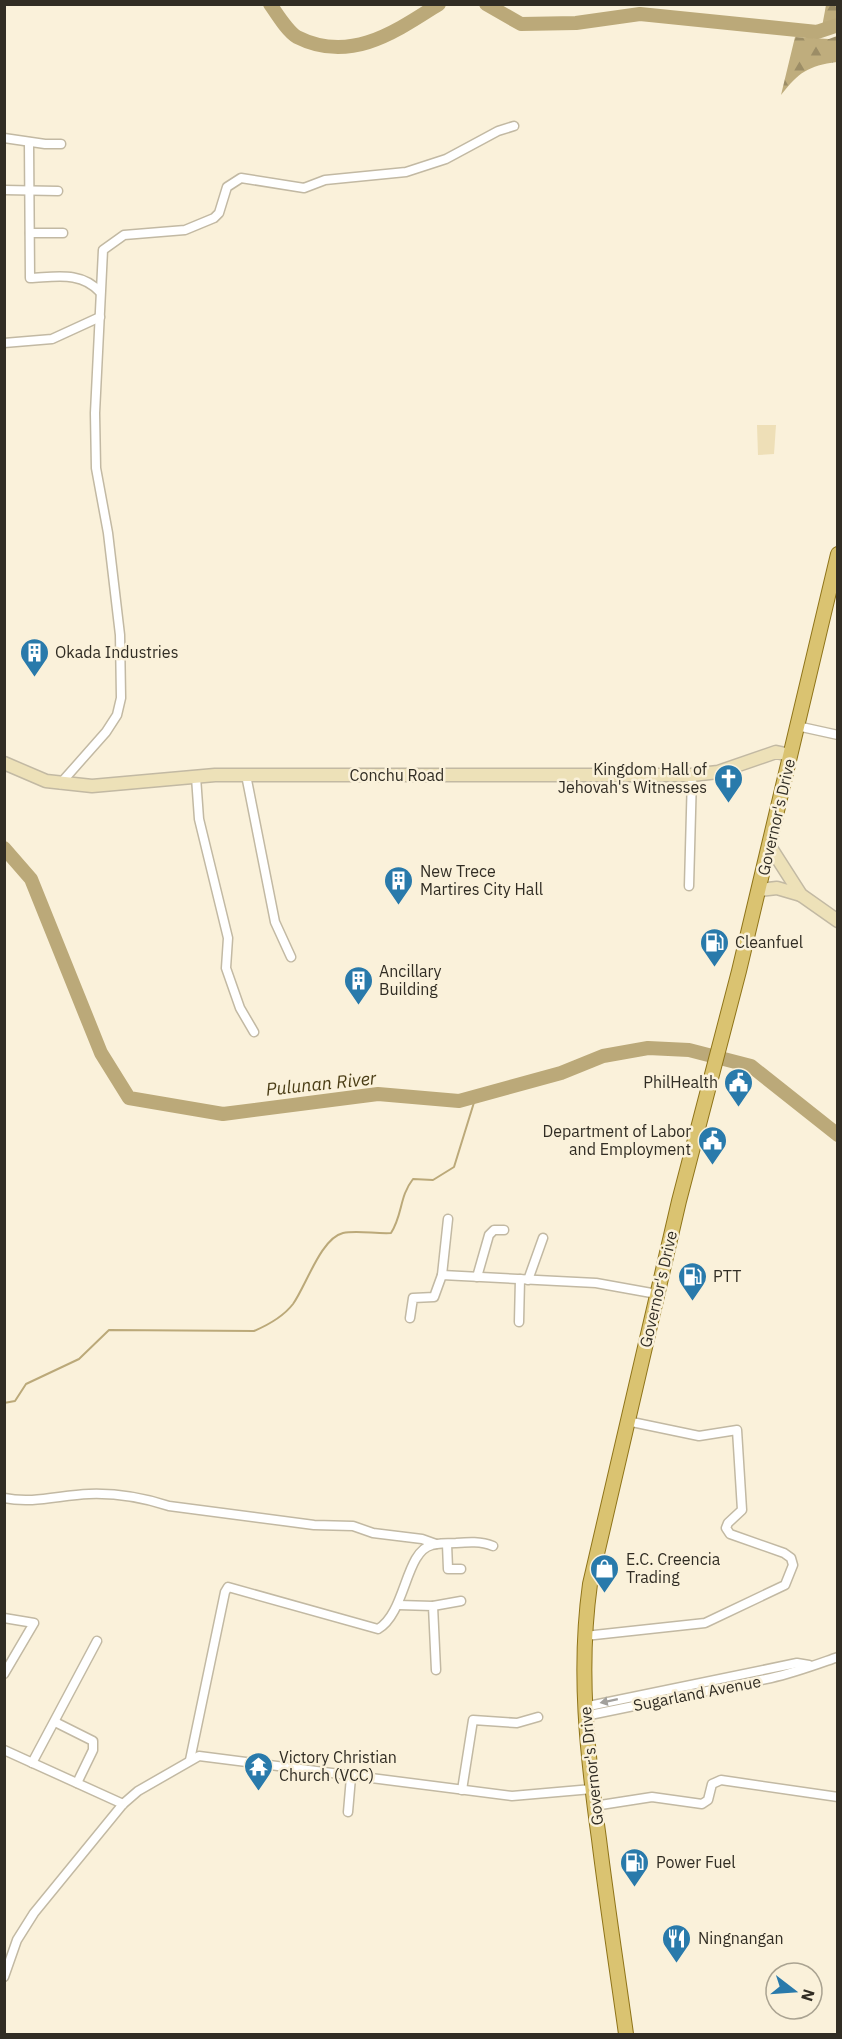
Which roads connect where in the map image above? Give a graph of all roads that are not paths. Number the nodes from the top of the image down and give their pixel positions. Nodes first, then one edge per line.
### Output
1 (514, 126) dead end
2 (4, 138) edge
3 (29, 142) junction
4 (61, 144) dead end
5 (4, 190) edge
6 (29, 191) junction
7 (58, 191) dead end
8 (30, 233) junction
9 (63, 233) dead end
10 (100, 292) junction
11 (100, 317) junction
12 (4, 343) edge
13 (837, 554) edge
14 (797, 726) junction
15 (837, 735) edge
16 (790, 755) junction
17 (4, 763) edge
18 (246, 775) junction
19 (692, 775) junction
20 (196, 777) junction
21 (60, 784) junction
22 (769, 845) junction
23 (689, 886) dead end
24 (759, 890) junction
25 (801, 895) junction
26 (837, 921) edge
27 (291, 957) dead end
28 (254, 1032) dead end
29 (448, 1219) dead end
30 (504, 1230) dead end
31 (543, 1238) dead end
32 (442, 1275) junction
33 (477, 1277) junction
34 (524, 1280) junction
35 (657, 1294) junction
36 (410, 1318) dead end
37 (519, 1322) dead end
38 (627, 1421) junction
39 (4, 1498) edge
40 (436, 1544) junction
41 (447, 1544) junction
42 (493, 1546) dead end
43 (461, 1569) dead end
44 (461, 1601) dead end
45 (398, 1605) junction
46 (433, 1606) junction
47 (4, 1618) edge
48 (585, 1636) junction
49 (97, 1641) dead end
50 (837, 1657) edge
51 (436, 1670) dead end
52 (4, 1674) edge
53 (584, 1711) junction
54 (538, 1717) dead end
55 (55, 1722) junction
56 (4, 1750) edge
57 (190, 1760) junction
58 (32, 1763) junction
59 (351, 1777) junction
60 (77, 1783) junction
61 (592, 1789) junction
62 (462, 1790) junction
63 (837, 1797) edge
64 (123, 1804) junction
65 (348, 1812) dead end
66 (595, 1812) junction
67 (4, 1977) edge
68 (626, 2034) edge

1 - 10 street
2 - 3 street
3 - 4 street
3 - 6 street
5 - 6 street
6 - 7 street
6 - 8 street
8 - 9 street
8 - 10 street
10 - 11 street
11 - 12 street
11 - 21 street
13 - 14 main road, Governor's Drive
14 - 15 street
14 - 16 main road, Governor's Drive
16 - 19 main road, Conchu Road
16 - 22 main road, Governor's Drive
17 - 21 main road, Conchu Road
18 - 19 main road, Conchu Road
18 - 20 main road, Conchu Road
18 - 27 street
19 - 23 street
20 - 21 main road, Conchu Road
20 - 28 street
22 - 24 main road, Governor's Drive
22 - 25 main road
24 - 25 main road
24 - 35 main road, Governor's Drive
25 - 26 main road
29 - 32 street
30 - 33 street
31 - 34 street
32 - 33 street
32 - 36 street
33 - 34 street
34 - 35 street
34 - 37 street
35 - 38 main road, Governor's Drive
38 - 48 main road, Governor's Drive
38 - 48 street
39 - 40 street
40 - 41 street
40 - 45 street
41 - 42 street
41 - 43 street
44 - 46 street
45 - 46 street
45 - 57 street
46 - 51 street
47 - 52 street
48 - 53 main road, Governor's Drive
49 - 55 street
50 - 53 street, Sugarland Avenue
53 - 61 main road, Governor's Drive
54 - 62 street
55 - 58 street
55 - 60 street
56 - 58 street
57 - 59 street
57 - 64 street
58 - 60 street
59 - 62 street
59 - 65 street
60 - 64 street
61 - 62 street
61 - 66 main road, Governor's Drive
63 - 66 street
64 - 67 street
66 - 68 main road, Governor's Drive

